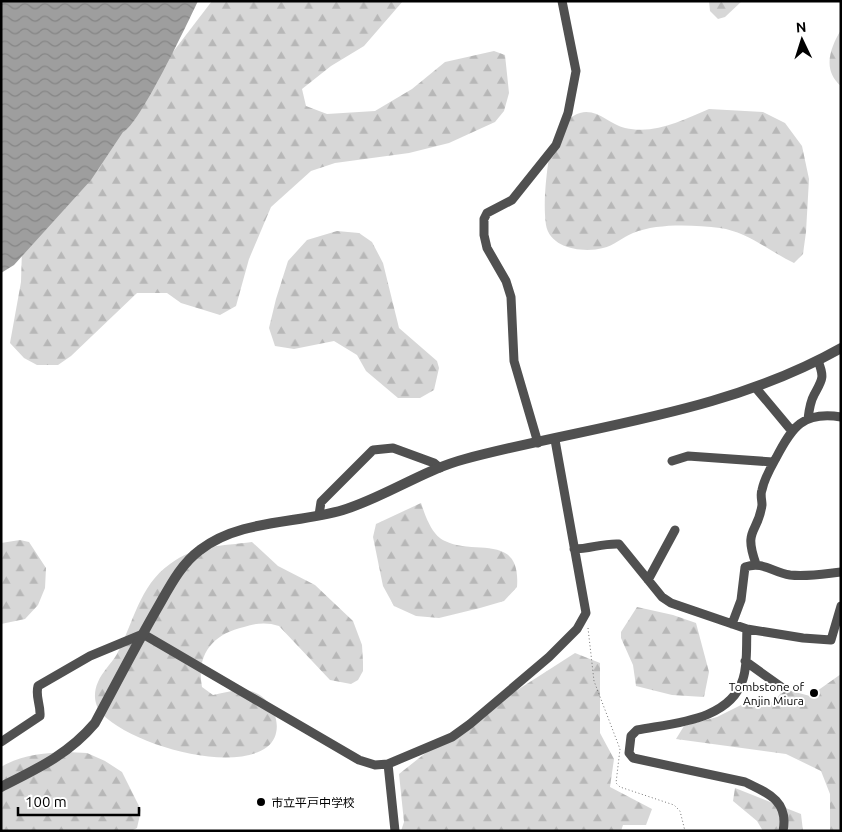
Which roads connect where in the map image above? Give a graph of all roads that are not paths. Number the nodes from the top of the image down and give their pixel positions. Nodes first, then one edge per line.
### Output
1 (562, 1) edge
2 (841, 348) edge
3 (818, 361) junction
4 (755, 387) junction
5 (841, 417) edge
6 (808, 419) junction
7 (791, 430) junction
8 (555, 440) junction
9 (538, 443) junction
10 (672, 461) dead end
11 (774, 462) junction
12 (440, 468) junction
13 (319, 515) junction
14 (675, 530) dead end
15 (574, 549) junction
16 (756, 564) junction
17 (841, 572) edge
18 (648, 580) junction
19 (841, 606) edge
20 (732, 624) junction
21 (747, 629) junction
22 (143, 634) junction
23 (745, 661) junction
24 (784, 689) dead end
25 (1, 742) edge
26 (388, 764) junction
27 (1, 787) edge
28 (396, 831) edge
29 (783, 831) edge

1 - 9 street
2 - 3 street
3 - 4 street
3 - 6 street
4 - 7 street
4 - 8 street
5 - 6 street
6 - 7 street
7 - 11 street
8 - 9 street
8 - 15 street
9 - 12 street
10 - 11 street
11 - 16 street
12 - 13 street
12 - 13 street
13 - 22 street
14 - 18 street
15 - 18 street
15 - 26 street
16 - 17 street
16 - 20 street
18 - 20 street
19 - 21 street
20 - 21 street
21 - 23 street
22 - 25 street
22 - 26 street
22 - 27 street
23 - 24 street
23 - 29 street
26 - 28 street

